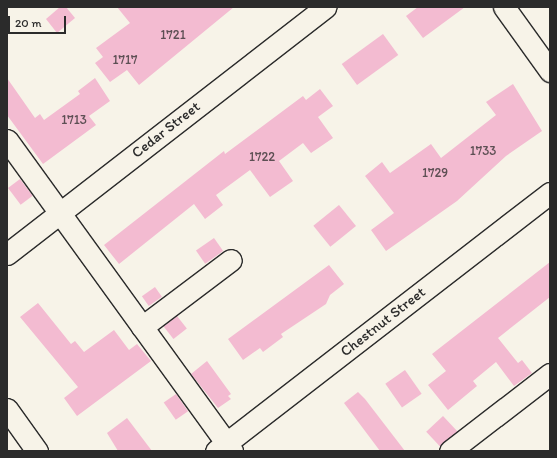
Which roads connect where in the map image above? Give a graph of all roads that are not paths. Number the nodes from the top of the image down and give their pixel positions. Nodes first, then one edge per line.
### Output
1 (325, 7) edge
2 (504, 7) edge
3 (550, 71) edge
4 (7, 140) edge
5 (550, 193) edge
6 (59, 213) junction
7 (7, 254) edge
8 (231, 260) dead end
9 (142, 327) junction
10 (550, 374) edge
11 (7, 409) edge
12 (225, 448) edge
13 (38, 451) edge
14 (450, 451) edge

1 - 6 street, Cedar Street
2 - 3 street
4 - 6 street
5 - 12 street, Chestnut Street
6 - 7 street, Cedar Street
6 - 9 street
8 - 9 street
9 - 12 street
10 - 14 street
11 - 13 street

